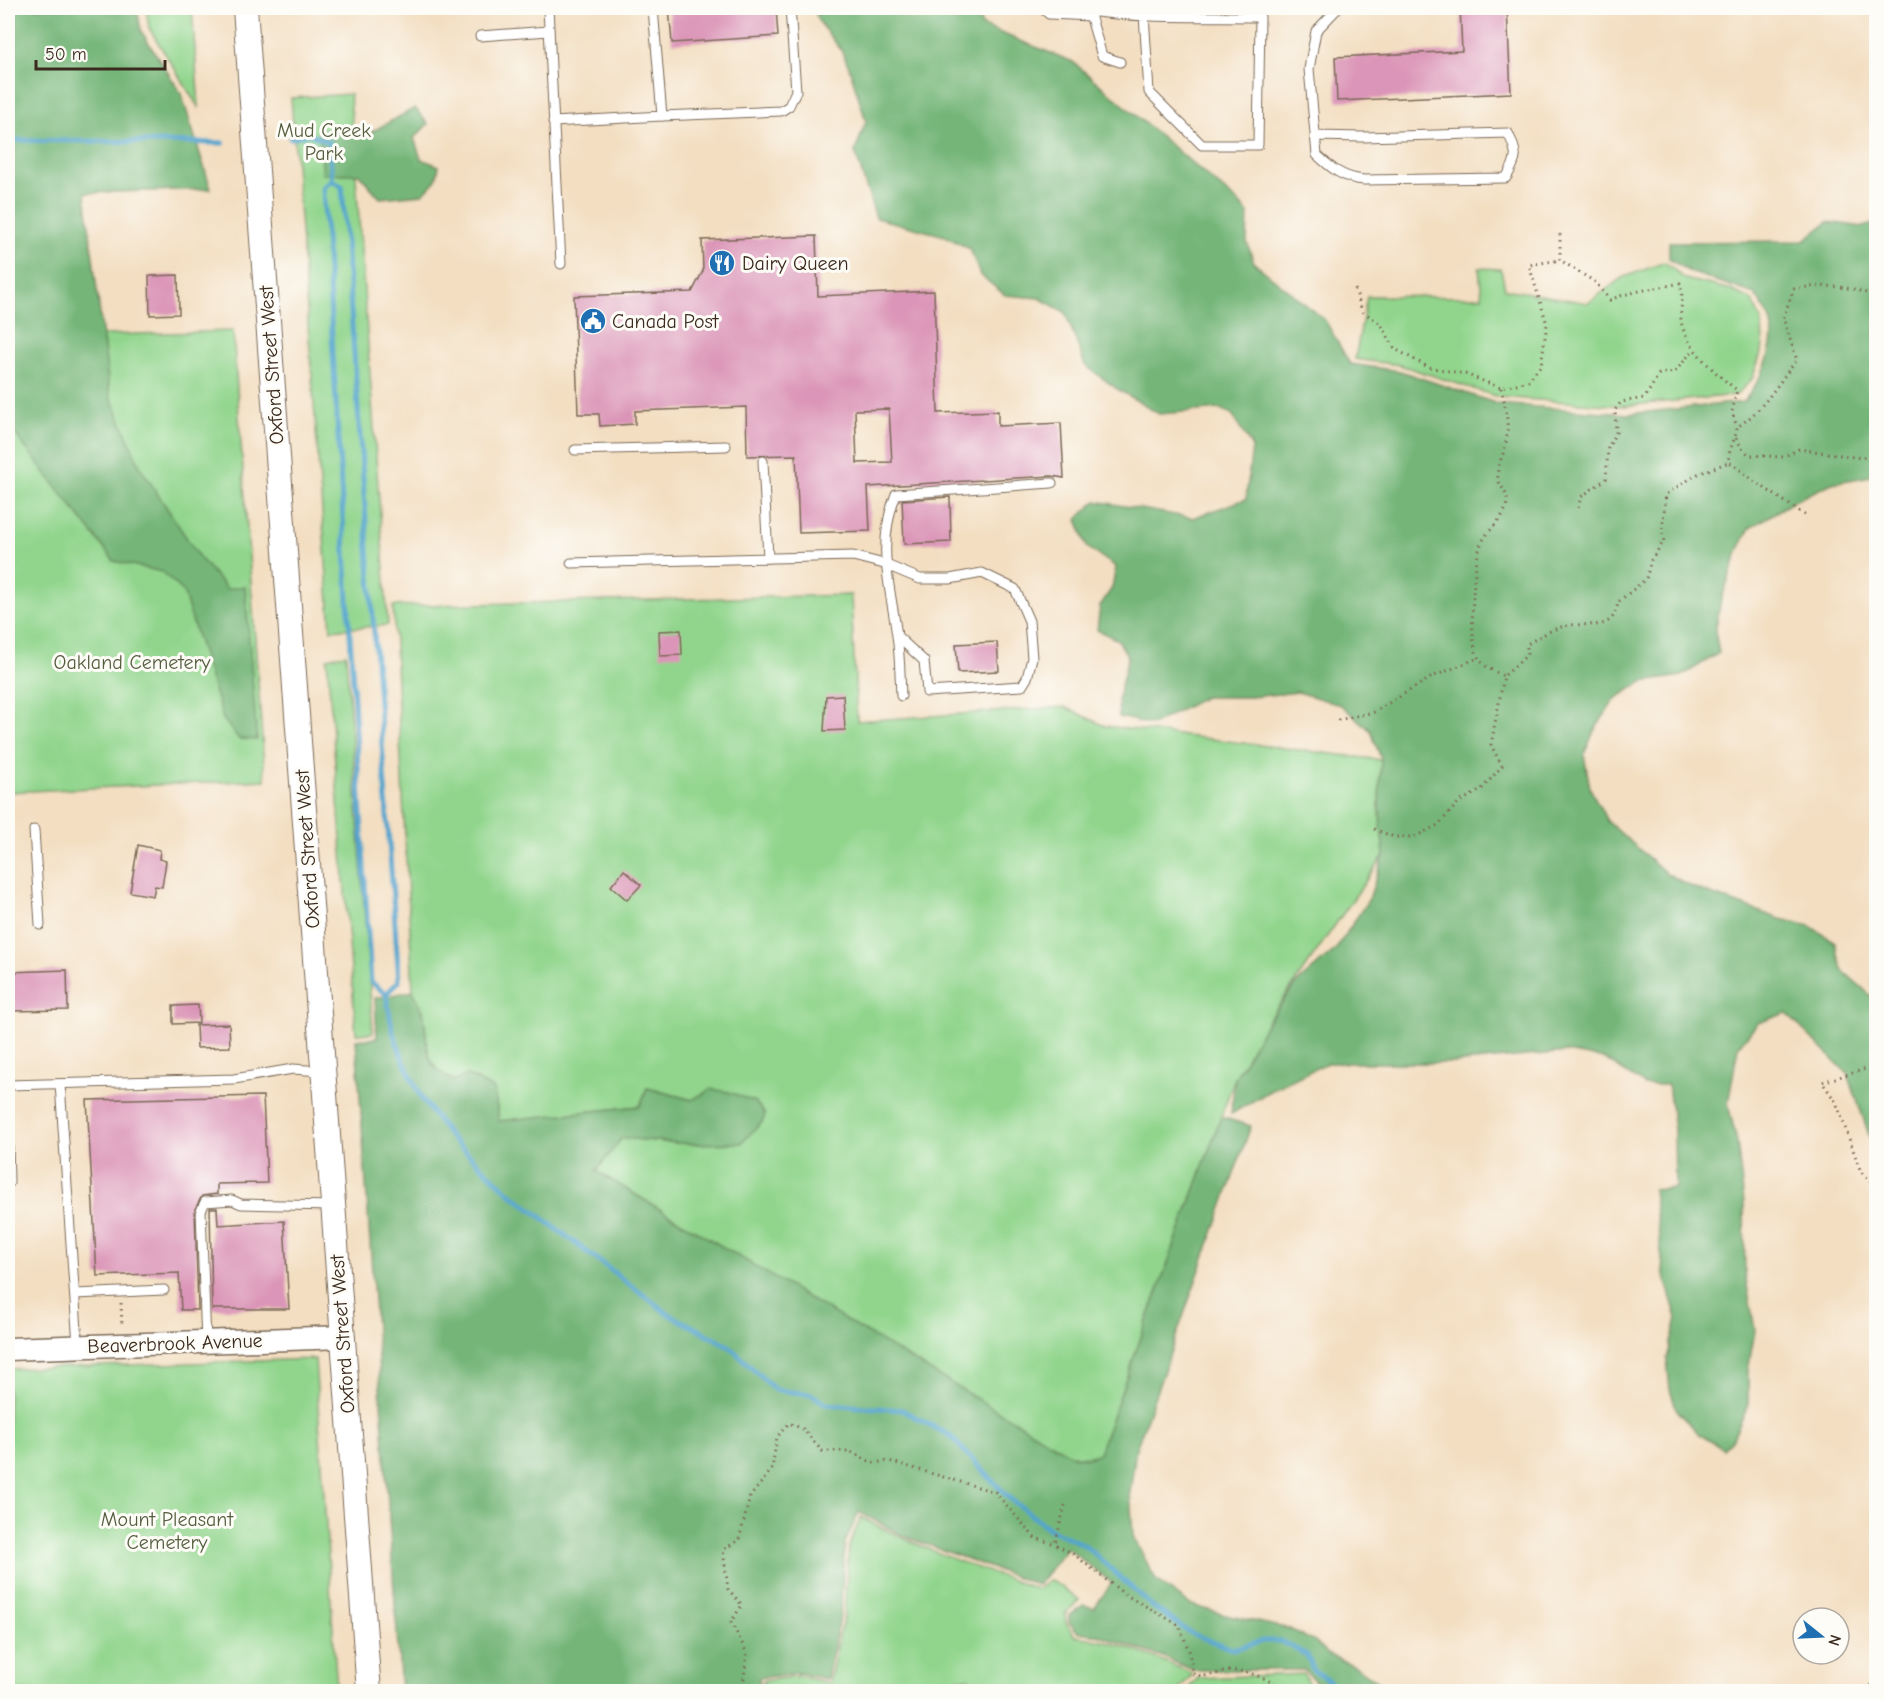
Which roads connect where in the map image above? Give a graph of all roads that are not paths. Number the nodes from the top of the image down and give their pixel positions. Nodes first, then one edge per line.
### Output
1 (245, 8) edge
2 (548, 8) edge
3 (653, 8) edge
4 (790, 8) edge
5 (1042, 8) edge
6 (1338, 8) edge
7 (1089, 11) edge
8 (1144, 15) junction
9 (549, 31) junction
10 (480, 36) dead end
11 (1120, 62) dead end
12 (662, 116) junction
13 (553, 122) junction
14 (1315, 136) junction
15 (561, 264) dead end
16 (726, 446) dead end
17 (575, 450) dead end
18 (763, 461) dead end
19 (1052, 483) dead end
20 (768, 558) junction
21 (571, 563) dead end
22 (884, 564) junction
23 (897, 637) junction
24 (901, 696) dead end
25 (34, 830) dead end
26 (40, 925) dead end
27 (323, 1071) junction
28 (60, 1084) junction
29 (8, 1085) edge
30 (8, 1137) edge
31 (9, 1183) dead end
32 (333, 1206) junction
33 (164, 1290) dead end
34 (75, 1294) junction
35 (343, 1337) junction
36 (207, 1342) junction
37 (78, 1347) junction
38 (8, 1349) edge
39 (369, 1692) edge

1 - 27 main road, Oxford Street West
2 - 9 lane
3 - 12 lane
4 - 12 lane
5 - 7 lane
6 - 14 lane
7 - 8 lane
7 - 11 lane
8 - 8 lane
9 - 10 lane
9 - 13 lane
12 - 13 lane
13 - 15 lane
14 - 14 lane
16 - 17 lane
18 - 20 lane
19 - 22 lane
20 - 21 lane
20 - 22 lane
22 - 23 lane
22 - 23 lane
23 - 24 lane
25 - 26 lane
27 - 28 lane
27 - 32 main road, Oxford Street West
28 - 29 lane
28 - 34 lane
30 - 31 lane
32 - 35 main road, Oxford Street West
32 - 36 lane
33 - 34 lane
34 - 37 lane
35 - 36 street, Beaverbrook Avenue
35 - 39 main road, Oxford Street West
36 - 37 street, Beaverbrook Avenue
37 - 38 street, Beaverbrook Avenue

